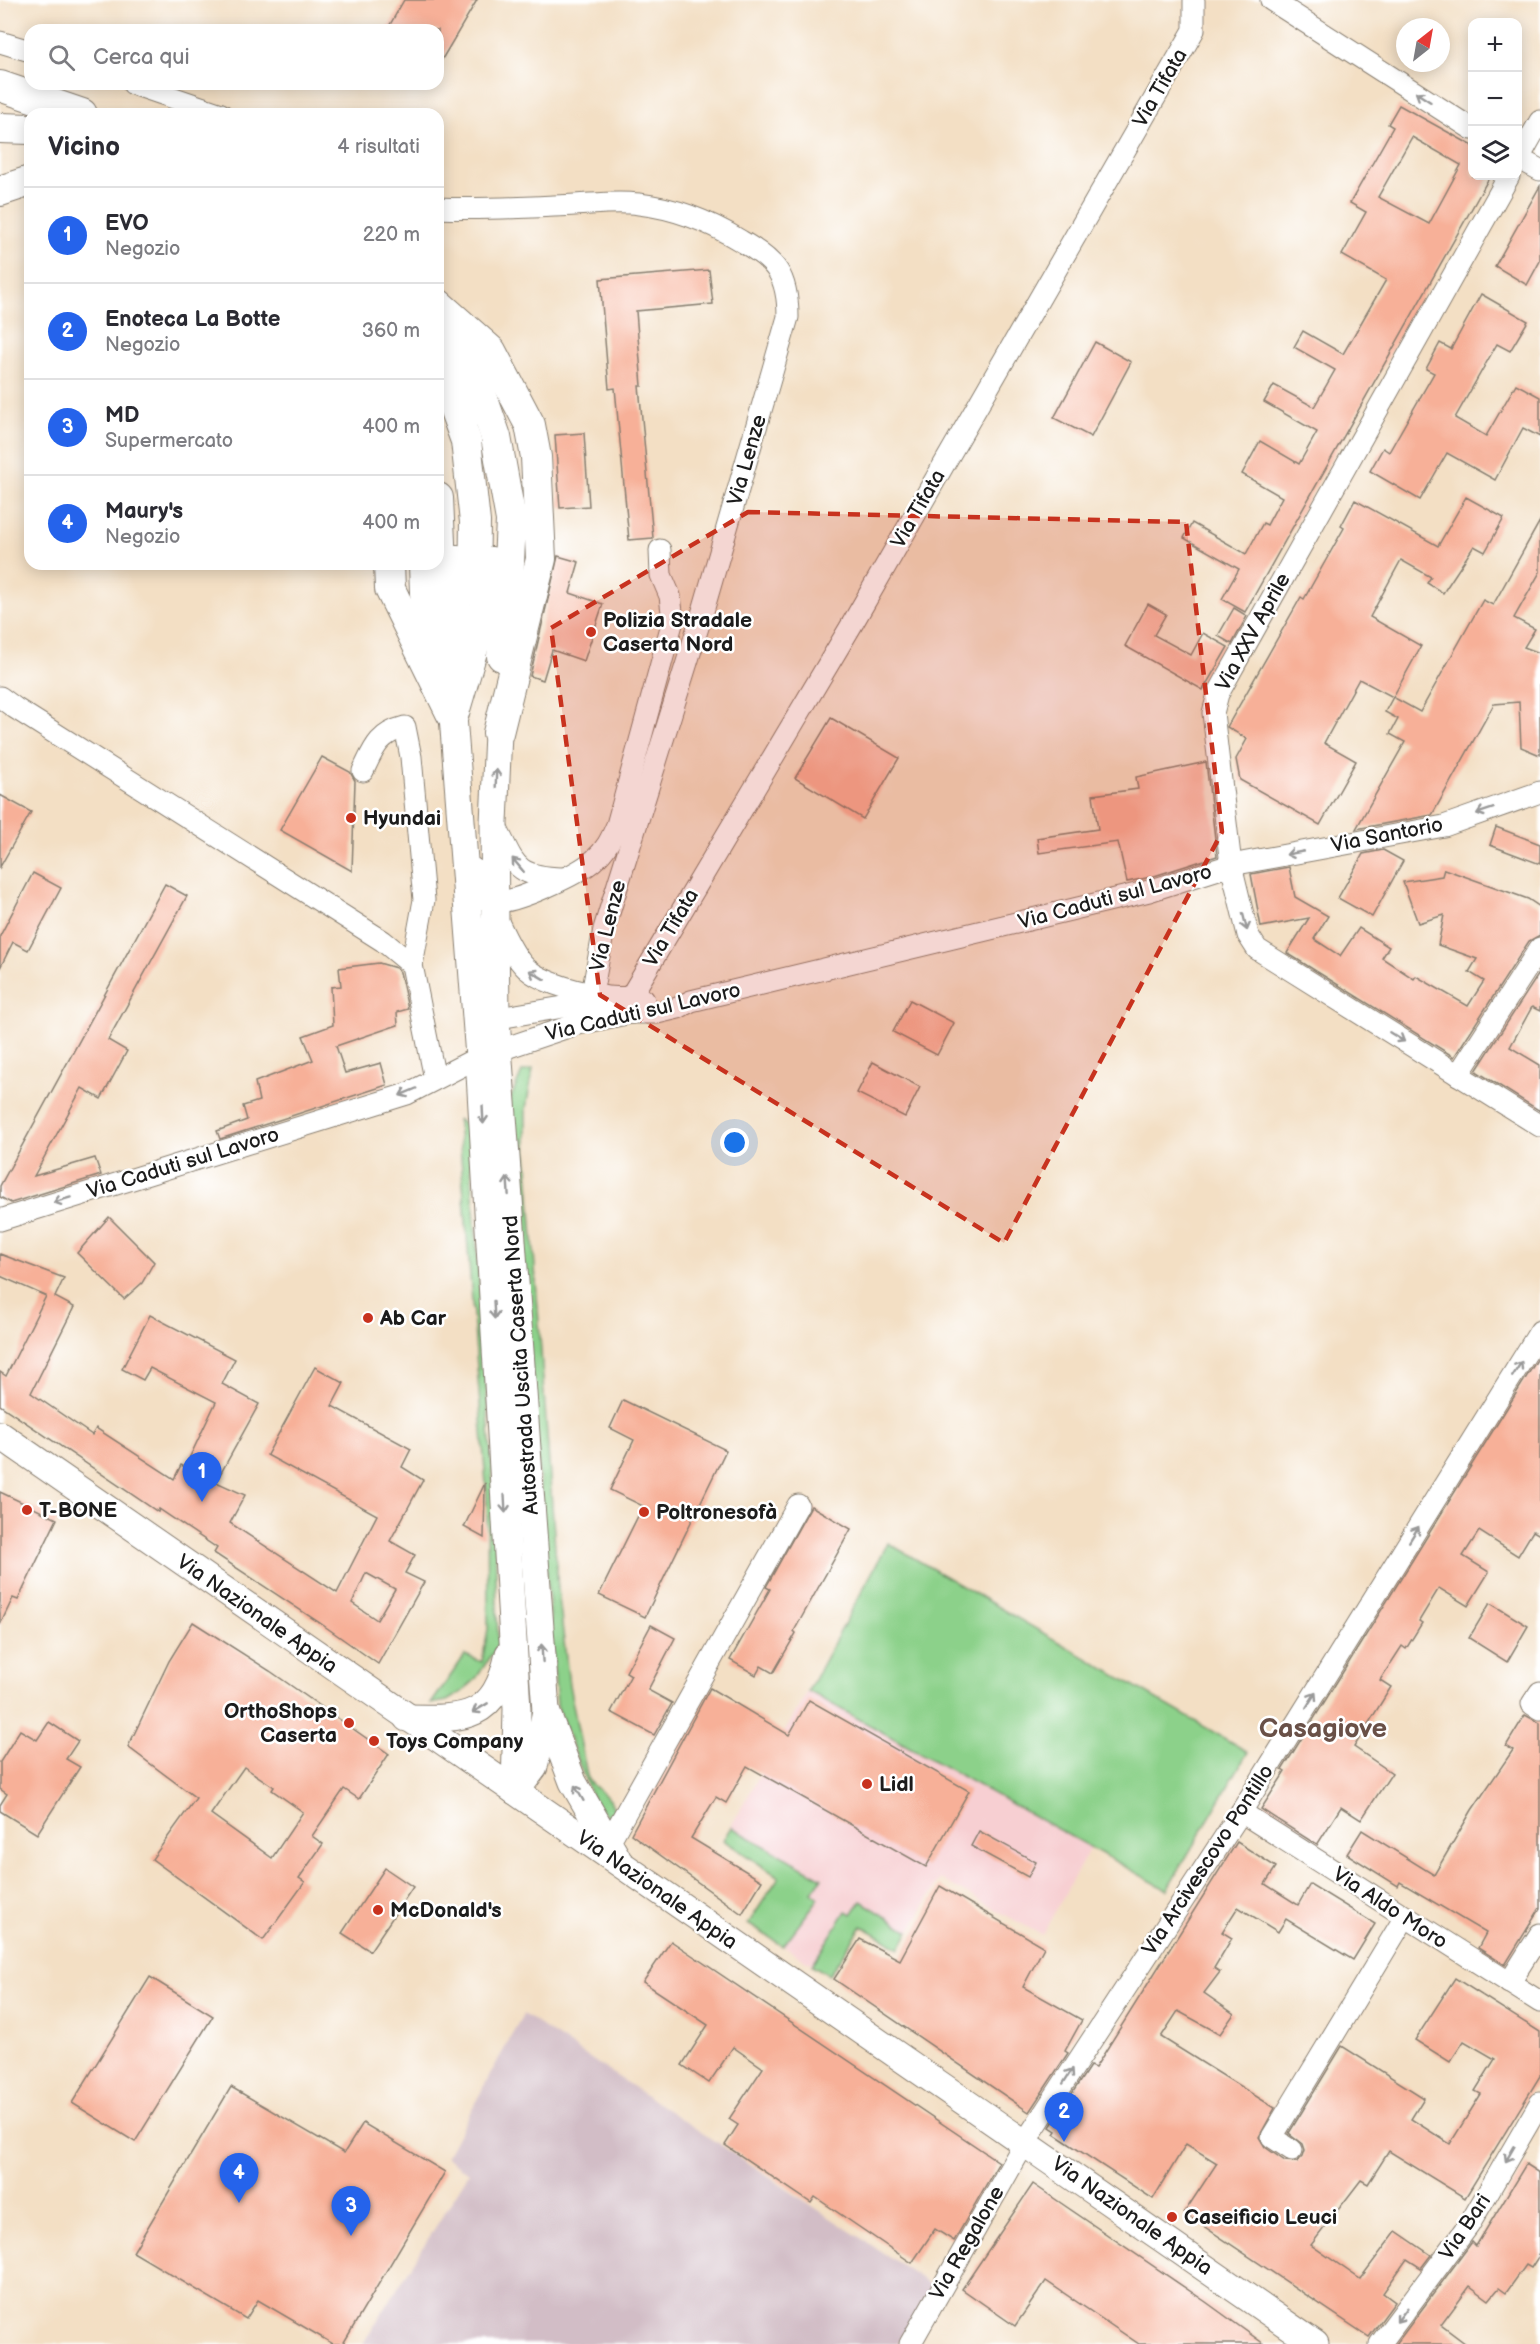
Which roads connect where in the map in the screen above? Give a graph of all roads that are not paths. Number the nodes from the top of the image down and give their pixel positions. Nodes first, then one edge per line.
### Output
1 (1194, 0) edge
2 (1271, 0) edge
3 (0, 42) edge
4 (24, 49) edge
5 (0, 86) edge
6 (152, 90) edge
7 (64, 108) edge
8 (204, 108) edge
9 (1540, 121) edge
10 (1468, 126) edge
11 (0, 128) edge
12 (24, 129) edge
13 (1522, 152) edge
14 (1522, 165) edge
15 (1540, 170) edge
16 (1506, 180) edge
17 (24, 183) edge
18 (0, 191) edge
19 (444, 208) edge
20 (444, 309) edge
21 (444, 316) edge
22 (444, 324) edge
23 (444, 360) edge
24 (444, 384) edge
25 (444, 425) edge
26 (660, 550) dead end
27 (389, 570) edge
28 (406, 570) edge
29 (424, 570) edge
30 (441, 570) edge
31 (0, 697) edge
32 (453, 716) junction
33 (498, 733) junction
34 (363, 771) dead end
35 (1540, 792) edge
36 (494, 823) junction
37 (1231, 865) junction
38 (563, 878) junction
39 (496, 911) junction
40 (1540, 948) edge
41 (412, 965) junction
42 (592, 994) junction
43 (625, 1002) junction
44 (572, 1015) junction
45 (494, 1034) junction
46 (1458, 1075) junction
47 (435, 1079) junction
48 (1540, 1126) edge
49 (0, 1220) edge
50 (1540, 1331) edge
51 (0, 1435) edge
52 (798, 1505) dead end
53 (513, 1638) junction
54 (1540, 1692) edge
55 (1540, 1709) edge
56 (546, 1711) junction
57 (407, 1718) junction
58 (516, 1791) junction
59 (1241, 1812) junction
60 (611, 1854) junction
61 (1405, 1917) junction
62 (1540, 1934) edge
63 (1509, 1983) junction
64 (1540, 2002) edge
65 (1540, 2103) edge
66 (1025, 2142) junction
67 (1292, 2150) dead end
68 (910, 2344) edge
69 (1315, 2344) edge
70 (1380, 2344) edge

1 - 43 street, Via Tifata
10 -> 2 street
3 - 4 street
5 - 7 highway
6 - 8 street
9 - 13 street, Via XXV Aprile
11 - 12 highway
14 - 15 street
16 - 37 street, Via XXV Aprile
17 - 18 highway
19 - 42 street, Via Lenze
20 - 33 highway
21 - 33 highway
22 - 33 highway
23 - 32 highway
24 - 32 highway
25 - 32 highway
26 - 38 street
27 - 32 highway
28 - 32 highway
29 - 32 highway
30 - 32 highway
31 - 41 street
32 - 39 street
32 - 45 main road, Autostrada Uscita Caserta Nord
36 -> 33 main road, Autostrada Uscita Caserta Nord
34 - 41 street
35 -> 37 street, Via Santorio
38 -> 36 street
36 - 39 main road, Autostrada Uscita Caserta Nord
37 - 43 street, Via Caduti sul Lavoro
37 -> 46 street, Via XXV Aprile
38 - 39 street
42 -> 39 street
39 - 45 main road, Autostrada Uscita Caserta Nord
40 - 46 street
41 - 47 street
42 - 43 street
43 - 44 street, Via Caduti sul Lavoro
44 - 45 street
44 - 45 street, Via Caduti sul Lavoro
45 - 47 street, Via Caduti sul Lavoro
45 -> 53 main road, Autostrada Uscita Caserta Nord
56 -> 45 main road, Autostrada Uscita Caserta Nord
46 - 48 street, Via XXV Aprile
47 -> 49 street, Via Caduti sul Lavoro
59 -> 50 street, Via Arcivescovo Pontillo
51 - 57 main road, Via Nazionale Appia
52 - 60 street
53 -> 57 main road
53 - 58 main road, Autostrada Uscita Caserta Nord
54 - 55 street
56 - 58 main road
60 -> 56 main road
57 - 58 main road, Via Nazionale Appia
58 - 60 main road, Via Nazionale Appia
59 - 61 street, Via Aldo Moro
66 -> 59 street, Via Arcivescovo Pontillo
60 - 66 main road, Via Nazionale Appia
61 - 63 street, Via Aldo Moro
61 - 67 street
62 - 63 street
63 - 64 street, Via Aldo Moro
65 -> 70 street, Via Bari
66 - 68 street, Via Regalone
66 - 69 main road, Via Nazionale Appia

